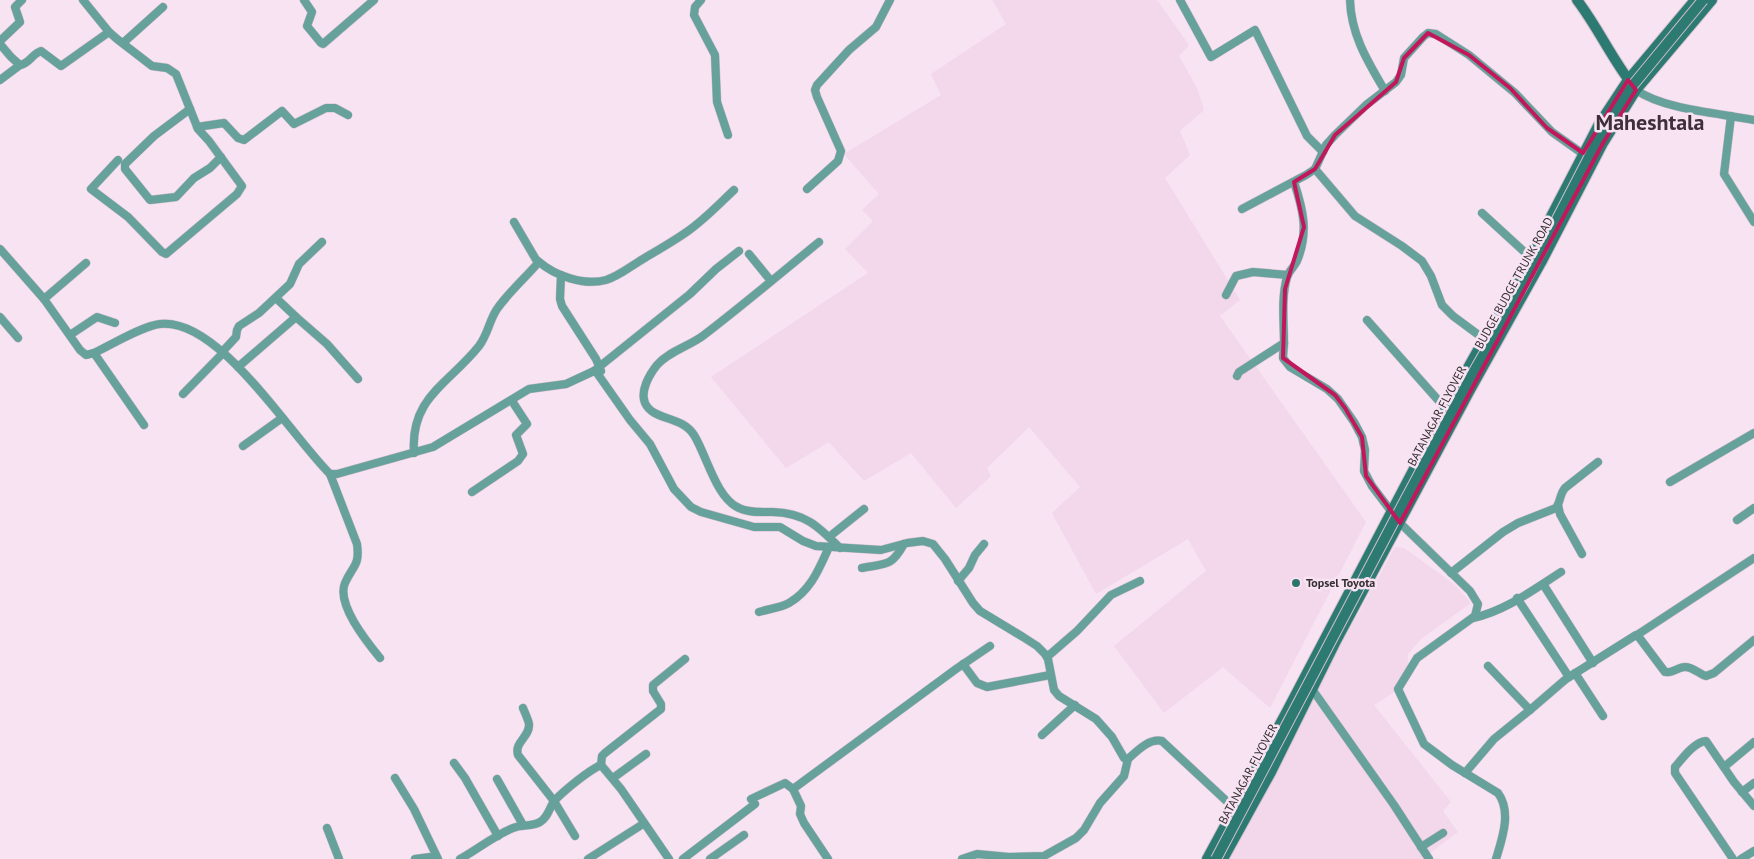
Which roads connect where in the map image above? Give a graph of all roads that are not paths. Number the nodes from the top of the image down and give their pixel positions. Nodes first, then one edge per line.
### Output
1 (22, 0) edge
2 (304, 0) edge
3 (374, 0) edge
4 (702, 0) edge
5 (890, 0) edge
6 (1180, 0) edge
7 (1350, 0) edge
8 (1577, 0) edge
9 (1695, 0) edge
10 (1703, 0) edge
11 (1712, 0) edge
12 (86, 1) edge
13 (163, 7) dead end
14 (109, 32) junction
15 (0, 42) edge
16 (123, 43) junction
17 (20, 65) junction
18 (0, 80) edge
19 (1628, 80) junction
20 (1636, 90) junction
21 (1385, 91) junction
22 (190, 109) junction
23 (348, 114) dead end
24 (1732, 116) junction
25 (1754, 120) edge
26 (197, 127) junction
27 (728, 136) dead end
28 (1322, 152) junction
29 (1583, 154) junction
30 (221, 157) junction
31 (118, 160) dead end
32 (1315, 169) junction
33 (1294, 182) junction
34 (808, 189) dead end
35 (734, 190) dead end
36 (1242, 209) dead end
37 (1482, 212) dead end
38 (1754, 221) edge
39 (514, 222) dead end
40 (322, 242) dead end
41 (819, 242) dead end
42 (739, 251) dead end
43 (1, 252) edge
44 (749, 254) dead end
45 (1530, 256) junction
46 (538, 261) junction
47 (86, 263) dead end
48 (561, 275) junction
49 (1288, 276) junction
50 (771, 281) junction
51 (1226, 295) dead end
52 (276, 298) junction
53 (44, 299) junction
54 (296, 316) junction
55 (0, 317) edge
56 (1367, 320) dead end
57 (115, 324) dead end
58 (70, 335) junction
59 (18, 338) dead end
60 (1484, 339) junction
61 (1284, 343) junction
62 (223, 352) junction
63 (94, 353) junction
64 (238, 367) junction
65 (598, 371) junction
66 (1237, 376) dead end
67 (358, 379) dead end
68 (183, 394) dead end
69 (512, 401) junction
70 (1446, 409) junction
71 (282, 418) junction
72 (144, 425) dead end
73 (1754, 432) edge
74 (243, 446) dead end
75 (414, 453) junction
76 (1598, 462) dead end
77 (330, 474) junction
78 (1670, 482) dead end
79 (472, 492) dead end
80 (1558, 505) junction
81 (1754, 508) edge
82 (864, 509) dead end
83 (1391, 512) junction
84 (1736, 520) dead end
85 (1400, 523) junction
86 (829, 537) junction
87 (904, 544) junction
88 (984, 544) dead end
89 (829, 547) junction
90 (840, 548) junction
91 (1582, 554) dead end
92 (1754, 558) edge
93 (862, 568) dead end
94 (1560, 572) dead end
95 (1451, 573) junction
96 (958, 581) junction
97 (1140, 581) dead end
98 (1543, 584) junction
99 (1517, 598) junction
100 (759, 612) dead end
101 (1473, 618) junction
102 (1637, 635) junction
103 (1754, 640) edge
104 (990, 646) dead end
105 (1047, 657) junction
106 (380, 658) dead end
107 (685, 658) dead end
108 (1594, 663) junction
109 (964, 664) junction
110 (1488, 666) dead end
111 (1050, 675) junction
112 (1572, 675) junction
113 (1312, 689) junction
114 (1075, 705) junction
115 (523, 708) dead end
116 (1530, 710) junction
117 (1603, 716) dead end
118 (1042, 735) dead end
119 (1754, 742) edge
120 (646, 754) dead end
121 (1128, 759) junction
122 (454, 764) dead end
123 (601, 765) junction
124 (1724, 767) junction
125 (1465, 773) junction
126 (396, 778) dead end
127 (613, 778) junction
128 (497, 779) dead end
129 (1754, 783) edge
130 (793, 788) junction
131 (1742, 792) junction
132 (554, 802) junction
133 (1754, 806) edge
134 (1234, 808) junction
135 (643, 824) junction
136 (523, 825) junction
137 (327, 828) dead end
138 (1444, 833) dead end
139 (744, 835) dead end
140 (498, 836) junction
141 (576, 836) dead end
142 (1421, 847) junction
143 (1754, 851) edge
144 (339, 859) edge
145 (415, 859) edge
146 (436, 859) edge
147 (460, 859) edge
148 (588, 859) edge
149 (669, 859) edge
150 (684, 859) edge
151 (710, 859) edge
152 (828, 859) edge
153 (962, 859) edge
154 (1207, 859) edge
155 (1216, 859) edge
156 (1223, 859) edge
157 (1430, 859) edge
158 (1496, 859) edge
159 (1733, 859) edge
160 (1741, 859) edge

1 - 15 street
2 - 3 street
4 - 27 street
5 - 34 street
6 - 28 street
7 - 21 street
8 - 19 street
9 - 19 street, BUDGE BUDGE TRUNK ROAD
10 - 155 street, BATANAGAR FLYOVER, bridge
11 - 20 street, BUDGE BUDGE TRUNK ROAD
12 - 14 street
13 - 16 street
14 - 16 street
14 - 17 street
15 - 17 street
16 - 22 street
17 - 18 street
19 - 20 street
19 - 29 street, BUDGE BUDGE TRUNK ROAD
20 - 24 street
20 - 85 street, BUDGE BUDGE TRUNK ROAD
21 - 28 street
21 - 29 street
22 - 26 street
22 - 30 street
23 - 26 street
24 - 25 street
24 - 38 street
26 - 30 street
28 - 32 street
29 - 45 street, BUDGE BUDGE TRUNK ROAD
30 - 31 street
32 - 33 street
32 - 60 street
33 - 36 street
33 - 49 street
35 - 48 street
37 - 45 street
39 - 46 street
40 - 52 street
41 - 50 street
42 - 65 street
43 - 53 street
44 - 50 street
45 - 60 street, BUDGE BUDGE TRUNK ROAD
46 - 48 street
46 - 75 street
47 - 53 street
48 - 65 street
49 - 51 street
49 - 61 street
50 - 86 street
52 - 54 street
52 - 62 street
53 - 58 street
54 - 64 street
54 - 67 street
55 - 59 street
56 - 70 street
57 - 58 street
58 - 63 street
60 - 70 street, BUDGE BUDGE TRUNK ROAD
61 - 66 street
61 - 83 street
62 - 63 street
62 - 64 street
62 - 68 street
63 - 72 street
64 - 71 street
65 - 69 street
65 - 89 street
69 - 75 street
69 - 79 street
70 - 83 street, BUDGE BUDGE TRUNK ROAD
71 - 74 street
71 - 77 street
73 - 78 street
75 - 77 street
76 - 80 street
77 - 106 street
80 - 91 street
80 - 95 street
81 - 84 street
82 - 86 street
83 - 85 street
83 - 134 street, BUDGE BUDGE TRUNK ROAD
85 - 95 street
85 - 113 street, BUDGE BUDGE TRUNK ROAD
86 - 90 street
87 - 90 street
87 - 93 street
87 - 96 street
88 - 96 street
89 - 90 street
89 - 100 street
92 - 102 street
94 - 98 street
95 - 101 street
96 - 105 street
97 - 105 street
98 - 99 street
98 - 108 street
99 - 101 street
99 - 112 street
101 - 125 street
102 - 103 street
102 - 108 street
104 - 109 street
105 - 111 street
107 - 123 street
108 - 112 street
109 - 111 street
109 - 130 street
110 - 116 street
111 - 114 street
112 - 116 street
112 - 117 street
113 - 142 street
113 - 156 street, BUDGE BUDGE TRUNK ROAD
114 - 118 street
114 - 121 street
115 - 132 street
116 - 125 street
119 - 124 street
120 - 127 street
121 - 134 street
121 - 153 street
122 - 140 street
123 - 127 street
123 - 132 street
124 - 131 street
124 - 159 street
125 - 158 street
126 - 146 street
127 - 135 street
128 - 136 street
129 - 131 street
130 - 150 street
130 - 152 street
131 - 133 street
132 - 136 street
132 - 141 street
134 - 154 street, BUDGE BUDGE TRUNK ROAD
135 - 148 street
135 - 149 street
136 - 140 street
137 - 144 street
138 - 142 street
139 - 151 street
140 - 147 street
142 - 157 street
143 - 160 street
145 - 146 street

